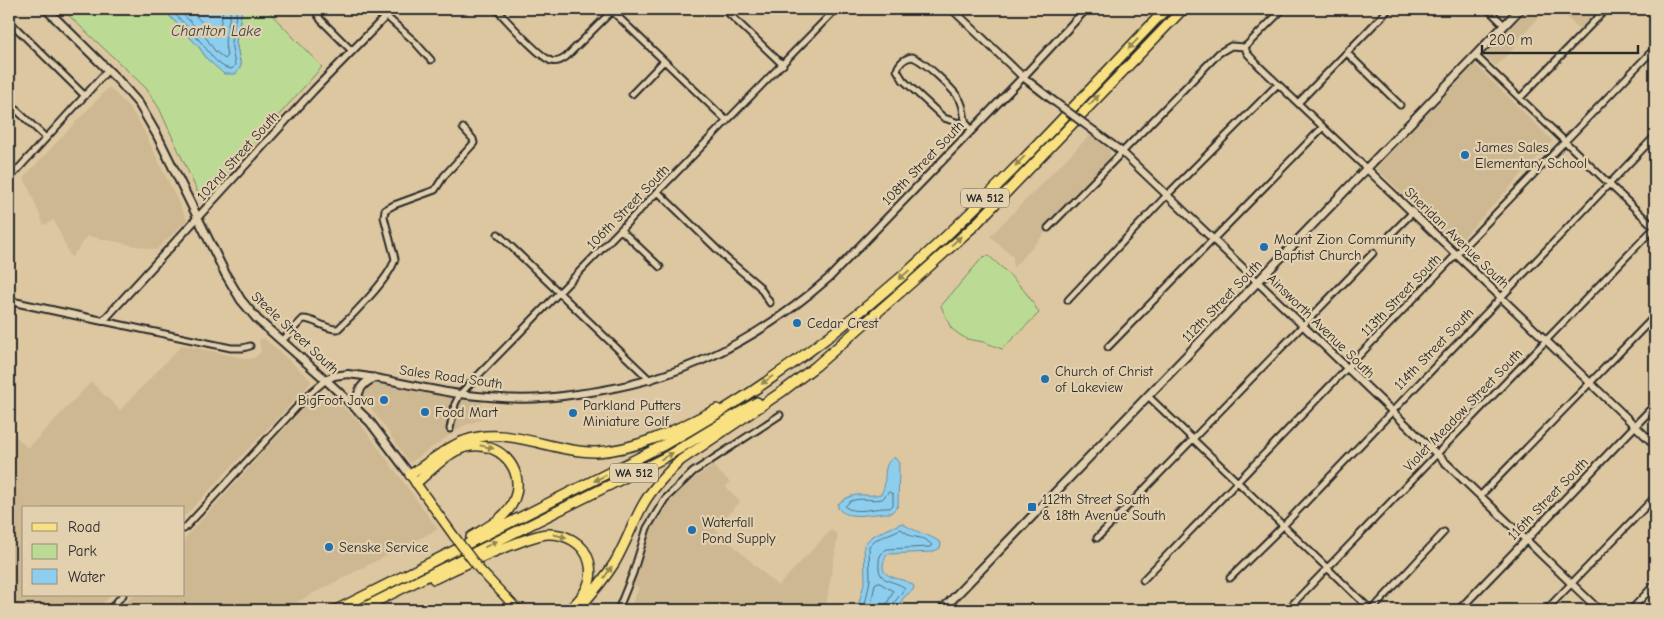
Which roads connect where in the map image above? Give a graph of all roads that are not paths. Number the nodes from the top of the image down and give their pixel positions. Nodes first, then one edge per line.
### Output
1 (46, 9) edge
2 (314, 9) edge
3 (393, 9) edge
4 (496, 9) edge
5 (612, 9) edge
6 (725, 9) edge
7 (836, 9) edge
8 (952, 9) edge
9 (1086, 9) edge
10 (1166, 9) edge
11 (1183, 9) edge
12 (1283, 9) edge
13 (1389, 9) edge
14 (1488, 9) edge
15 (1520, 9) edge
16 (1606, 9) edge
17 (1646, 9) edge
18 (386, 16) junction
19 (1655, 17) edge
20 (9, 21) edge
21 (1504, 25) junction
22 (1245, 46) junction
23 (1655, 48) edge
24 (352, 51) junction
25 (1347, 53) junction
26 (1475, 55) junction
27 (430, 60) dead end
28 (664, 61) junction
29 (782, 65) junction
30 (108, 70) junction
31 (1023, 77) junction
32 (1278, 84) junction
33 (632, 94) dead end
34 (85, 96) junction
35 (1520, 98) junction
36 (9, 103) edge
37 (1298, 103) junction
38 (1400, 105) dead end
39 (727, 121) junction
40 (1323, 127) junction
41 (463, 128) dead end
42 (970, 128) junction
43 (1655, 136) edge
44 (46, 138) junction
45 (1564, 141) junction
46 (1122, 152) junction
47 (1366, 168) junction
48 (9, 179) edge
49 (1609, 184) junction
50 (658, 192) junction
51 (1167, 195) junction
52 (1413, 212) junction
53 (198, 219) junction
54 (1655, 227) edge
55 (1048, 228) dead end
56 (621, 230) junction
57 (498, 234) dead end
58 (1390, 235) dead end
59 (1213, 240) junction
60 (1373, 253) dead end
61 (1456, 254) junction
62 (660, 267) dead end
63 (1257, 282) junction
64 (559, 293) junction
65 (1501, 296) junction
66 (1068, 300) dead end
67 (9, 301) edge
68 (770, 303) dead end
69 (1655, 316) edge
70 (103, 321) junction
71 (769, 325) joint
72 (1303, 326) junction
73 (854, 332) junction
74 (1546, 340) junction
75 (282, 341) junction
76 (250, 346) dead end
77 (1108, 347) dead end
78 (1347, 368) junction
79 (374, 378) junction
80 (326, 380) junction
81 (650, 380) junction
82 (1591, 383) junction
83 (748, 393) junction
84 (460, 394) junction
85 (1148, 396) junction
86 (1655, 406) edge
87 (357, 410) junction
88 (1391, 411) junction
89 (780, 415) dead end
90 (1636, 426) junction
91 (450, 429) dead end
92 (1193, 440) junction
93 (1655, 445) edge
94 (1436, 454) junction
95 (410, 475) junction
96 (1238, 482) junction
97 (416, 483) junction
98 (1480, 496) junction
99 (1655, 497) edge
100 (1283, 526) junction
101 (185, 528) edge
102 (1444, 532) dead end
103 (1098, 538) dead end
104 (1526, 540) junction
105 (1327, 569) junction
106 (1230, 578) dead end
107 (1143, 580) dead end
108 (393, 581) junction
109 (1571, 584) junction
110 (1655, 584) edge
111 (400, 590) junction
112 (122, 596) edge
113 (109, 610) edge
114 (336, 610) edge
115 (359, 610) edge
116 (518, 610) edge
117 (569, 610) edge
118 (577, 610) edge
119 (618, 610) edge
120 (942, 610) edge
121 (1287, 610) edge
122 (1371, 610) edge
123 (1459, 610) edge
124 (1546, 610) edge
125 (1599, 610) edge
126 (1630, 610) edge

1 - 30 main road, Steele Street South
2 - 24 street
3 - 18 street, 102nd Street South
4 - 5 street
5 - 28 street
6 - 29 street
7 - 29 street, 106th Street South
8 - 31 street, Ainsworth Avenue South
9 - 31 street, 108th Street South
10 -> 83 highway, WA 512
73 -> 11 highway, WA 512
12 - 22 street
13 - 25 street
14 - 21 street
15 - 21 main road, 112th Street South
16 - 35 street
17 - 19 street
18 - 24 street, 102nd Street South
18 - 27 street
20 - 34 street
21 - 26 main road, 112th Street South
22 - 32 street, Sheridan Avenue South
22 - 46 street
23 - 45 street, 113th Street South
24 - 53 street, 102nd Street South
25 - 37 street
25 - 38 street
26 - 35 street
26 - 47 main road, 112th Street South
28 - 33 street
28 - 39 street
29 - 39 street, 106th Street South
30 - 34 street
30 - 53 main road, Steele Street South
31 - 42 street, 108th Street South
31 - 46 street, Ainsworth Avenue South, bridge
32 - 37 street, Sheridan Avenue South
32 - 51 street
34 - 44 street
35 - 45 street
36 - 44 street
37 - 40 street, Sheridan Avenue South
39 - 50 street, 106th Street South
40 - 47 street, Sheridan Avenue South
40 - 59 street
41 - 75 street
42 - 42 street
42 - 71 street, 108th Street South
43 - 49 street, 114th Street South
44 - 48 street
45 - 49 street
45 - 61 street, 113th Street South
46 - 51 street, Ainsworth Avenue South
46 - 55 street
47 - 52 street, Sheridan Avenue South
47 - 63 main road, 112th Street South
49 - 54 street
49 - 65 street, 114th Street South
50 - 56 street, 106th Street South
50 - 68 street
51 - 59 street, Ainsworth Avenue South
51 - 66 street
52 - 58 street
52 - 61 street, Sheridan Avenue South
53 - 70 street, 102nd Street South
53 - 75 main road, Steele Street South
54 - 74 street, Violet Meadow Street South
56 - 62 street
56 - 64 street, 106th Street South
57 - 64 street
59 - 63 street, Ainsworth Avenue South
59 - 77 street
60 - 72 street
61 - 65 street, Sheridan Avenue South
61 - 78 street, 113th Street South
63 - 72 street, Ainsworth Avenue South
63 - 85 main road, 112th Street South
64 - 81 street
64 - 84 street, 106th Street South
65 - 74 street, Sheridan Avenue South
65 - 88 street, 114th Street South
67 - 70 street
69 - 82 street
70 - 76 street
71 - 81 street, Sales Road South
72 - 78 street, Ainsworth Avenue South
72 - 92 street
111 -> 73 highway, WA 512
118 -> 73 highway
74 - 82 street, Sheridan Avenue South
74 - 94 street, Violet Meadow Street South
75 - 80 main road, Steele Street South
78 - 88 street, Ainsworth Avenue South
78 - 96 street, 113th Street South
79 - 80 street, Sales Road South
79 - 84 street, Sales Road South
79 - 87 main road
80 - 87 main road, Steele Street South
80 - 101 street
81 - 84 street, Sales Road South
82 - 90 street, Sheridan Avenue South
82 - 98 street
83 - 95 highway
83 -> 108 highway, WA 512
84 - 91 street, 106th Street South
85 - 92 street
85 - 120 main road, 112th Street South
86 - 90 street, 116th Street South
87 - 95 main road, Steele Street South
88 - 94 street, Ainsworth Avenue South
88 - 100 street, 114th Street South
89 - 119 street
90 - 93 street, Sheridan Avenue South
90 - 104 street, 116th Street South
92 - 96 street
92 - 103 street
94 - 98 street, Ainsworth Avenue South
94 - 105 street, Violet Meadow Street South
95 - 97 main road, Steele Street South
96 - 100 street
96 - 107 street, 113th Street South
97 -> 108 highway
97 - 116 main road, Steele Street South, bridge
98 - 104 street, Ainsworth Avenue South
99 - 109 street
100 - 105 street
100 - 106 street, 114th Street South
102 - 122 street
104 - 109 street, Ainsworth Avenue South
104 - 123 street, 116th Street South
105 - 121 street, Violet Meadow Street South
105 - 122 street
108 - 114 highway, WA 512
109 - 124 street
109 - 125 street, Ainsworth Avenue South
110 - 126 street
111 - 115 highway, WA 512
111 -> 117 highway
112 - 113 street

